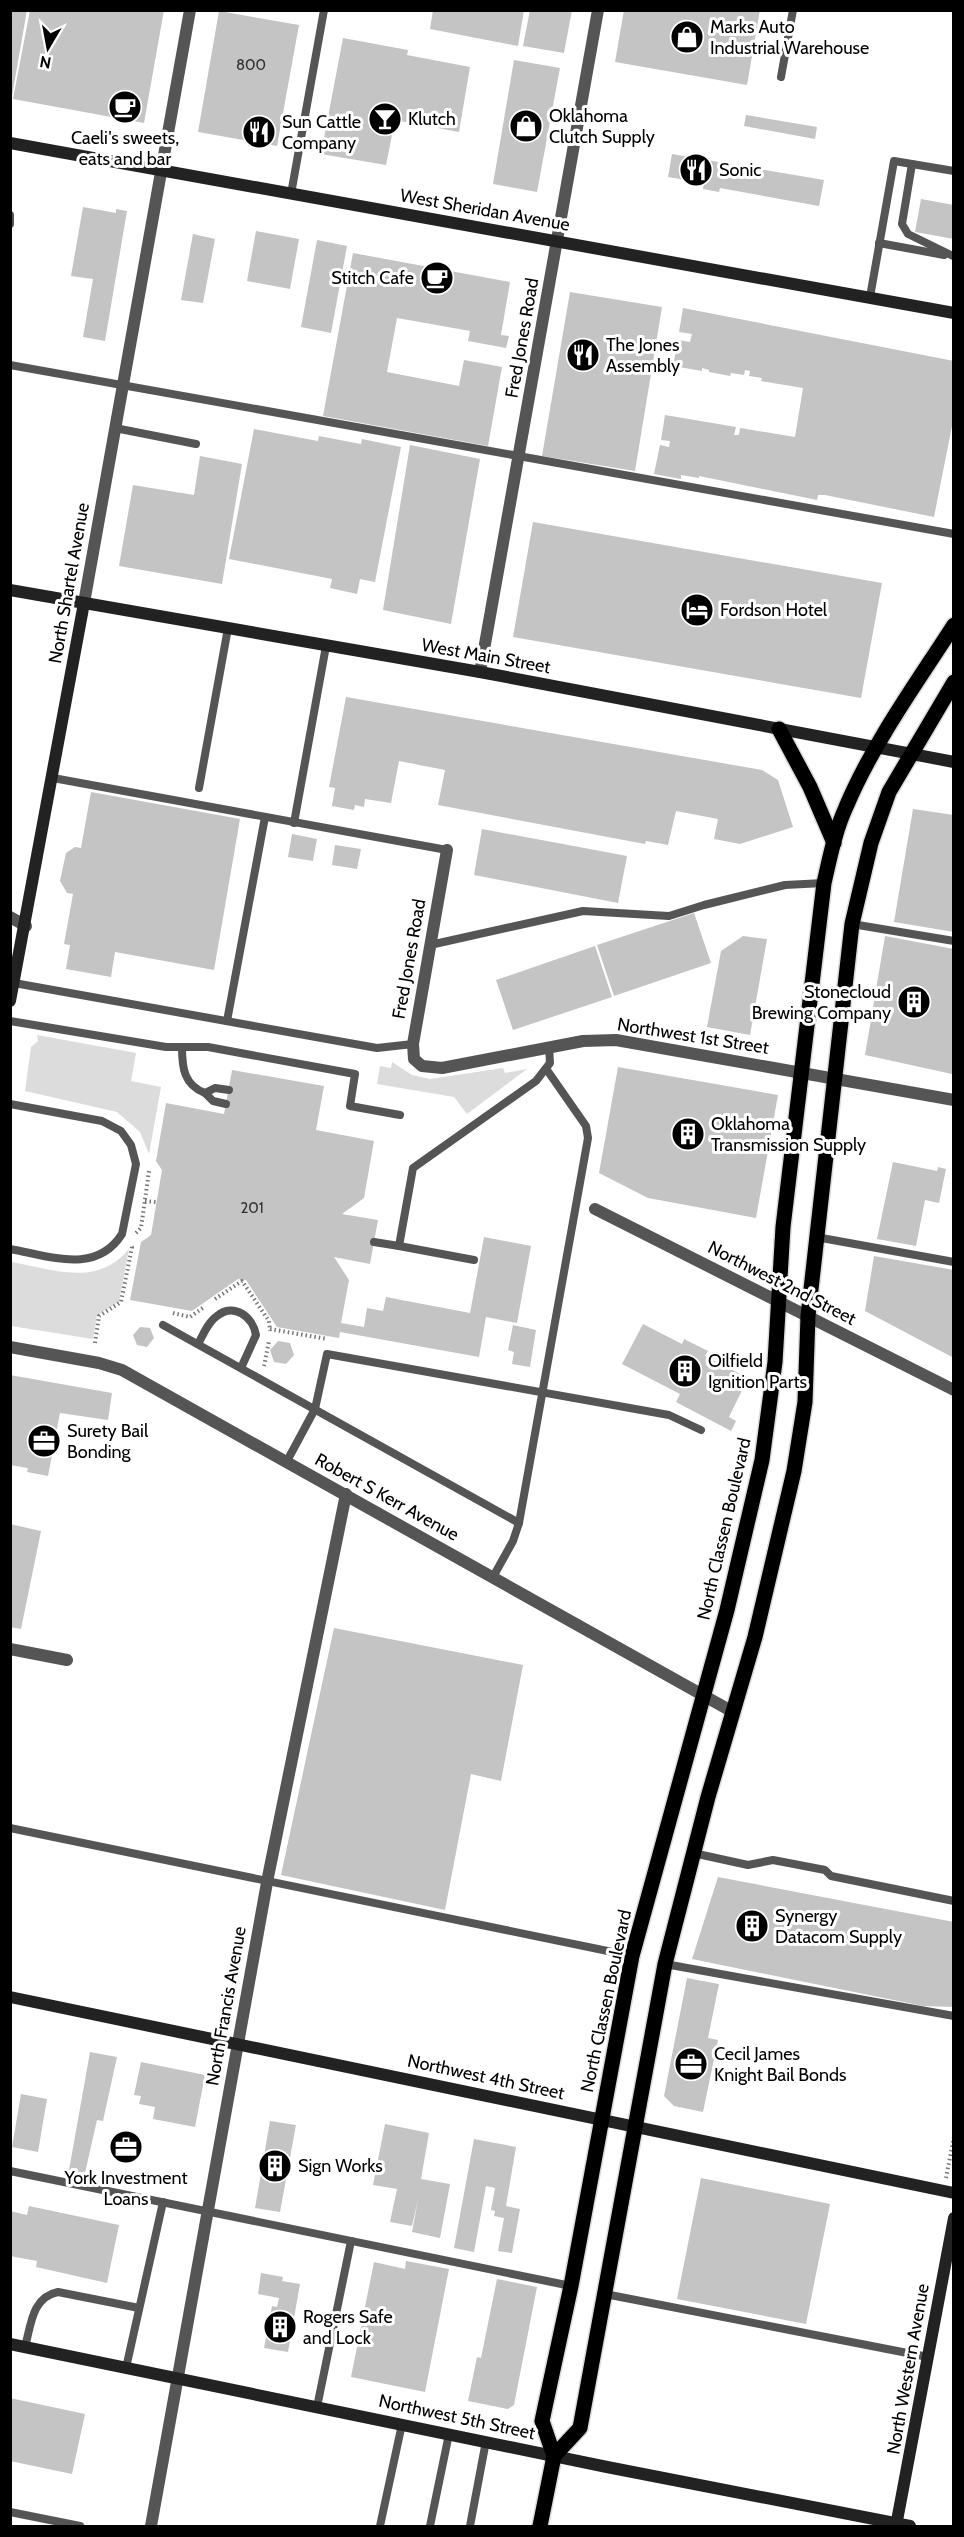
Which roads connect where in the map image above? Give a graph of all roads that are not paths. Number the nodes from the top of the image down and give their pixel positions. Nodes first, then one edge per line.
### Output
1 (190, 10) edge
2 (324, 10) edge
3 (598, 10) edge
4 (793, 10) edge
5 (781, 77) dead end
6 (10, 143) edge
7 (912, 164) junction
8 (162, 170) junction
9 (954, 171) edge
10 (291, 194) junction
11 (10, 215) edge
12 (10, 224) edge
13 (558, 241) junction
14 (879, 243) junction
15 (953, 256) edge
16 (870, 297) junction
17 (954, 313) edge
18 (10, 365) edge
19 (123, 385) junction
20 (115, 428) junction
21 (196, 444) dead end
22 (519, 458) junction
23 (954, 534) edge
24 (10, 590) edge
25 (84, 603) junction
26 (954, 625) edge
27 (228, 628) junction
28 (326, 646) junction
29 (480, 672) junction
30 (954, 682) edge
31 (778, 729) junction
32 (876, 748) junction
33 (909, 754) junction
34 (954, 762) edge
35 (53, 778) junction
36 (199, 788) dead end
37 (265, 817) junction
38 (294, 823) junction
39 (834, 843) junction
40 (447, 850) joint
41 (824, 883) junction
42 (10, 917) edge
43 (852, 924) junction
44 (26, 926) junction
45 (954, 941) edge
46 (430, 945) junction
47 (14, 983) junction
48 (10, 1002) edge
49 (10, 1021) edge
50 (228, 1021) junction
51 (413, 1044) junction
52 (182, 1047) junction
53 (549, 1047) junction
54 (427, 1068) joint
55 (547, 1070) junction
56 (800, 1072) junction
57 (833, 1078) junction
58 (229, 1090) dead end
59 (205, 1093) junction
60 (954, 1100) edge
61 (10, 1104) edge
62 (226, 1104) dead end
63 (400, 1115) dead end
64 (595, 1209) dead end
65 (816, 1237) junction
66 (374, 1242) dead end
67 (399, 1246) junction
68 (10, 1248) edge
69 (474, 1260) dead end
70 (954, 1262) edge
71 (777, 1300) junction
72 (808, 1316) junction
73 (163, 1326) dead end
74 (198, 1344) junction
75 (10, 1347) edge
76 (241, 1368) junction
77 (954, 1390) edge
78 (543, 1392) junction
79 (315, 1409) junction
80 (701, 1431) dead end
81 (287, 1461) junction
82 (346, 1494) junction
83 (519, 1523) junction
84 (493, 1577) junction
85 (10, 1649) edge
86 (67, 1660) dead end
87 (703, 1695) junction
88 (733, 1712) junction
89 (10, 1828) edge
90 (693, 1853) junction
91 (267, 1882) junction
92 (954, 1901) edge
93 (632, 1956) junction
94 (665, 1964) junction
95 (10, 1997) edge
96 (954, 2016) edge
97 (237, 2044) junction
98 (601, 2120) junction
99 (634, 2126) junction
100 (10, 2170) edge
101 (954, 2193) edge
102 (163, 2202) junction
103 (207, 2211) junction
104 (954, 2218) edge
105 (351, 2241) junction
106 (571, 2286) junction
107 (605, 2294) junction
108 (139, 2308) junction
109 (10, 2344) edge
110 (25, 2347) junction
111 (928, 2357) junction
112 (126, 2368) junction
113 (177, 2379) junction
114 (317, 2407) junction
115 (402, 2424) junction
116 (448, 2434) junction
117 (486, 2441) junction
118 (554, 2456) junction
119 (10, 2512) edge
120 (897, 2525) edge
121 (80, 2526) edge
122 (151, 2526) edge
123 (380, 2526) edge
124 (430, 2526) edge
125 (470, 2526) edge
126 (540, 2526) edge
127 (910, 2526) edge

1 - 8 street, North Shartel Avenue
2 - 10 lane
3 - 13 street, Fred Jones Road
4 - 5 lane
6 - 8 main road, West Sheridan Avenue
7 - 9 lane
7 - 14 lane
7 - 15 lane
8 - 10 main road, West Sheridan Avenue
8 - 19 street, North Shartel Avenue
10 - 13 main road, West Sheridan Avenue
11 - 12 lane
13 - 16 main road, West Sheridan Avenue
13 - 22 street, Fred Jones Road
14 - 15 lane
14 - 16 lane
16 - 17 main road, West Sheridan Avenue
18 - 19 lane
19 - 20 street, North Shartel Avenue
19 - 22 lane
20 - 21 lane
20 - 25 street, North Shartel Avenue
22 - 23 lane
22 - 29 street, Fred Jones Road
24 - 25 main road, West Main Street
25 - 27 main road, West Main Street
25 - 35 main road, North Shartel Avenue
26 - 32 main road, North Classen Boulevard
27 - 28 main road, West Main Street
27 - 36 lane
28 - 29 main road, West Main Street
28 - 38 lane
29 - 31 main road, West Main Street
30 - 33 main road
31 - 32 main road, West Main Street
31 - 39 main road
32 - 33 main road, West Main Street
32 - 39 main road, North Classen Boulevard
33 - 34 main road, West Main Street
33 - 43 main road
35 - 37 lane
35 - 44 main road, North Shartel Avenue
37 - 38 lane
37 - 50 lane
38 - 40 lane
39 - 41 main road, North Classen Boulevard
40 - 46 street, Fred Jones Road
41 - 46 lane
41 - 56 main road, North Classen Boulevard
42 - 44 street
43 - 45 lane
43 - 57 main road
44 - 47 main road, North Shartel Avenue
46 - 51 street, Fred Jones Road
47 - 48 main road, North Shartel Avenue
47 - 50 lane
49 - 52 lane
50 - 51 lane
51 - 54 street, Fred Jones Road
52 - 59 lane
52 - 63 lane
53 - 54 street, Northwest 1st Street
53 - 55 lane
53 - 56 street, Northwest 1st Street
55 - 67 lane
55 - 78 lane
56 - 57 street, Northwest 1st Street
56 - 71 main road, North Classen Boulevard
57 - 60 street, Northwest 1st Street
57 - 65 main road
58 - 59 lane
59 - 62 lane
61 - 68 lane
64 - 71 street, Northwest 2nd Street
65 - 70 lane
65 - 72 main road
66 - 67 lane
67 - 69 lane
71 - 72 street, Northwest 2nd Street
71 - 87 main road, North Classen Boulevard
72 - 77 street, Northwest 2nd Street
72 - 88 main road
73 - 74 lane
74 - 76 lane
74 - 76 lane
75 - 81 street, Robert S Kerr Avenue
76 - 79 lane
78 - 79 lane
78 - 80 lane
78 - 83 lane
79 - 81 lane
79 - 83 lane
81 - 82 street, Robert S Kerr Avenue
82 - 84 street, Robert S Kerr Avenue
82 - 91 street, North Francis Avenue
83 - 84 lane
84 - 87 street, Robert S Kerr Avenue
85 - 86 street
87 - 88 street, Robert S Kerr Avenue
87 - 93 main road, North Classen Boulevard
88 - 90 main road
89 - 91 lane
90 - 92 lane
90 - 94 main road
91 - 93 lane
91 - 97 street, North Francis Avenue
93 - 98 main road, North Classen Boulevard
94 - 96 lane
94 - 99 main road
95 - 97 main road, Northwest 4th Street
97 - 98 main road, Northwest 4th Street
97 - 103 street, North Francis Avenue
98 - 99 main road, Northwest 4th Street
98 - 106 main road, North Classen Boulevard
99 - 101 main road, Northwest 4th Street
99 - 107 main road
100 - 102 lane
102 - 103 lane
102 - 108 lane
103 - 105 lane
103 - 113 street, North Francis Avenue
104 - 111 main road, North Western Avenue
105 - 106 lane
105 - 114 lane
106 - 118 main road, North Classen Boulevard
107 - 111 lane
107 - 118 main road
108 - 110 lane
108 - 112 lane
109 - 110 main road, Northwest 5th Street
110 - 112 main road, Northwest 5th Street
111 - 120 main road, North Western Avenue
112 - 113 main road, Northwest 5th Street
113 - 114 main road, Northwest 5th Street
113 - 122 street, North Francis Avenue
114 - 115 main road, Northwest 5th Street
115 - 116 main road, Northwest 5th Street
115 - 123 lane
116 - 117 main road, Northwest 5th Street
116 - 124 lane
117 - 118 main road, Northwest 5th Street
117 - 125 lane
118 - 120 main road, Northwest 5th Street
118 - 126 main road
119 - 121 lane
120 - 127 main road, Northwest 5th Street

